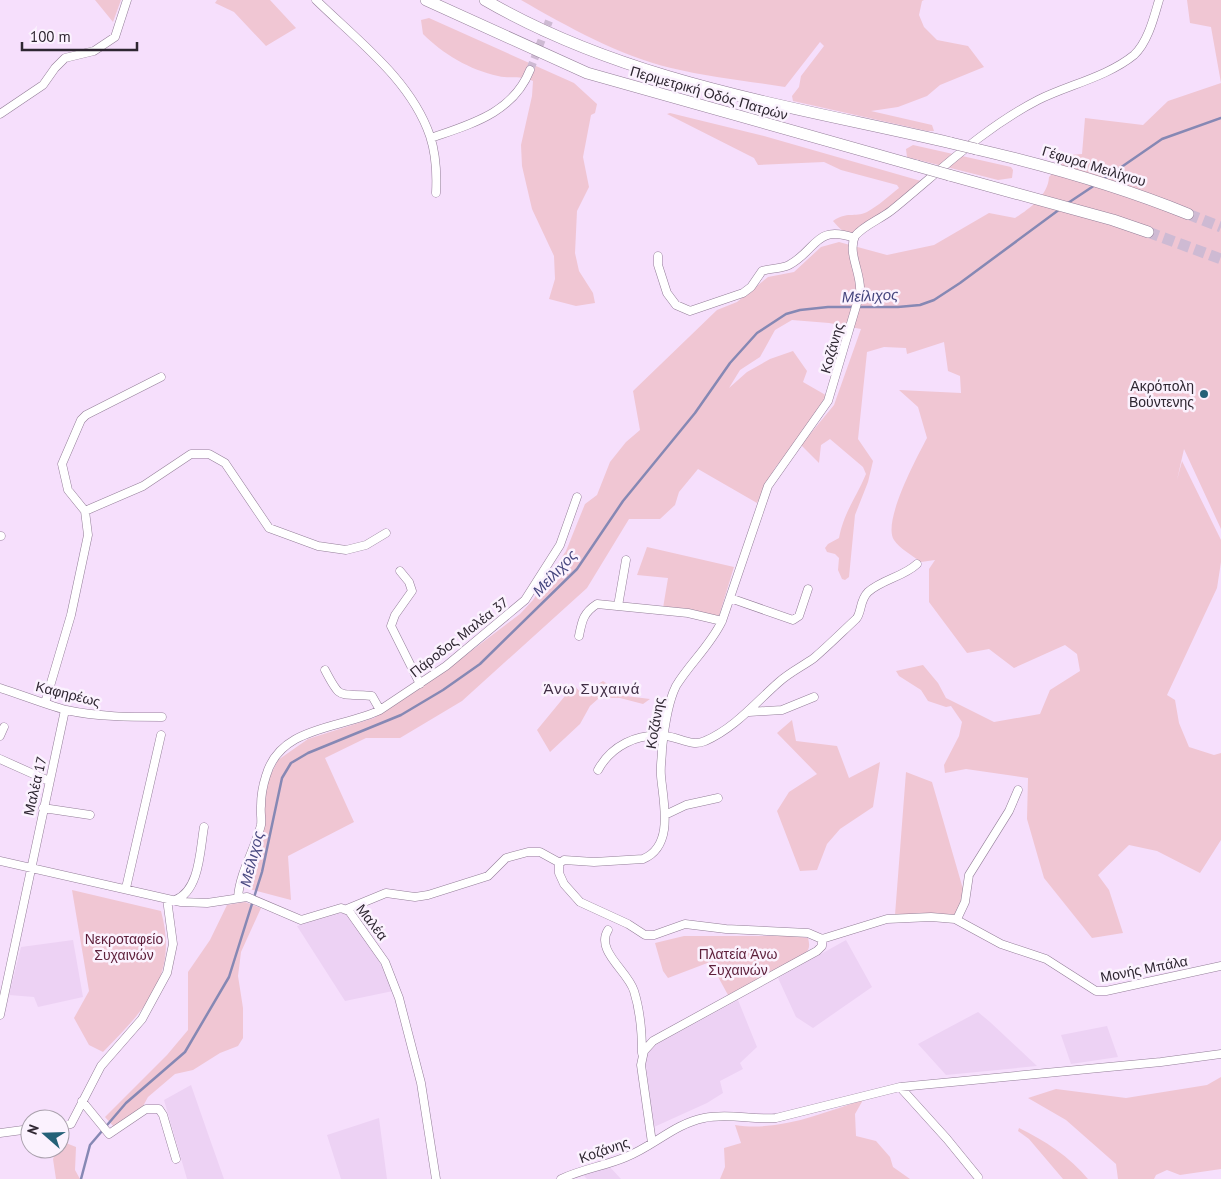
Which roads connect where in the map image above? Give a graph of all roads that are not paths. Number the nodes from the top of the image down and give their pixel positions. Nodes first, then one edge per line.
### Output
1 (127, 0) edge
2 (316, 0) edge
3 (426, 0) edge
4 (485, 0) edge
5 (1159, 0) edge
6 (530, 70) tunnel mouth
7 (0, 114) edge
8 (431, 138) junction
9 (1021, 160) joint
10 (436, 193) dead end
11 (1188, 214) tunnel mouth
12 (1148, 232) tunnel mouth
13 (854, 238) junction
14 (658, 256) dead end
15 (160, 378) dead end
16 (577, 497) dead end
17 (85, 511) junction
18 (386, 533) dead end
19 (626, 560) dead end
20 (917, 564) dead end
21 (400, 571) dead end
22 (808, 590) dead end
23 (730, 598) junction
24 (618, 606) junction
25 (722, 621) junction
26 (580, 636) dead end
27 (325, 670) dead end
28 (420, 684) junction
29 (0, 688) edge
30 (814, 697) dead end
31 (45, 703) junction
32 (65, 710) junction
33 (380, 710) junction
34 (749, 712) junction
35 (162, 717) dead end
36 (4, 727) dead end
37 (161, 735) dead end
38 (0, 736) edge
39 (664, 736) junction
40 (0, 759) edge
41 (598, 770) dead end
42 (49, 781) junction
43 (1018, 790) dead end
44 (718, 798) dead end
45 (43, 808) junction
46 (90, 815) dead end
47 (665, 815) junction
48 (204, 827) dead end
49 (0, 861) edge
50 (560, 863) junction
51 (30, 868) junction
52 (126, 888) junction
53 (238, 897) junction
54 (170, 900) junction
55 (348, 909) junction
56 (957, 920) junction
57 (608, 930) dead end
58 (822, 939) junction
59 (1221, 966) edge
60 (0, 1015) edge
61 (1221, 1054) edge
62 (642, 1058) junction
63 (900, 1087) junction
64 (82, 1101) junction
65 (70, 1126) edge
66 (20, 1130) edge
67 (0, 1133) edge
68 (652, 1143) junction
69 (176, 1159) dead end
70 (978, 1177) dead end
71 (436, 1179) edge
72 (561, 1179) edge

1 - 7 street
2 - 8 street
3 - 12 highway, Περιμετρική Οδός Πατρών, bridge
4 - 9 highway, Περιμετρική Οδός Πατρών, bridge
5 - 13 street
6 - 8 street
8 - 10 street
9 - 11 highway, Γέφυρα Μειλίχιου
13 - 14 street
13 - 23 street, Κοζάνης
15 - 17 street
16 - 28 street, Πάροδος Μαλέα 37
17 - 18 street
17 - 31 street
19 - 24 street
20 - 34 street
21 - 28 street
22 - 23 street
23 - 25 street, Κοζάνης
24 - 25 street
24 - 26 street
25 - 39 street, Κοζάνης
27 - 33 street
28 - 33 street, Πάροδος Μαλέα 37
29 - 31 street, Καφηρέως
30 - 34 street
31 - 32 street, Καφηρέως
32 - 35 street, Καφηρέως
32 - 42 street, Μαλέα 17
33 - 53 street, Πάροδος Μαλέα 37
34 - 39 street
36 - 38 street
37 - 52 street
39 - 41 street
39 - 47 street, Κοζάνης
40 - 42 street
42 - 45 street, Μαλέα 17
43 - 56 street
44 - 47 street
45 - 46 street
45 - 51 street, Μαλέα 17
47 - 50 street, Κοζάνης
48 - 54 street
49 - 51 street, Μαλέα
50 - 55 street
50 - 58 street
51 - 52 street, Μαλέα
51 - 60 street, Μαλέα 17
52 - 54 street, Μαλέα
53 - 54 street, Μαλέα
53 - 55 street, Μαλέα
54 - 64 street
55 - 71 street, Μαλέα
56 - 58 street, Μονής Μπάλα
56 - 59 street, Μονής Μπάλα
57 - 62 street
58 - 62 street
61 - 63 street, Κοζάνης
62 - 68 street
63 - 68 street, Κοζάνης
63 - 70 street
64 - 65 street
64 - 69 street
66 - 67 street
68 - 72 street, Κοζάνης

